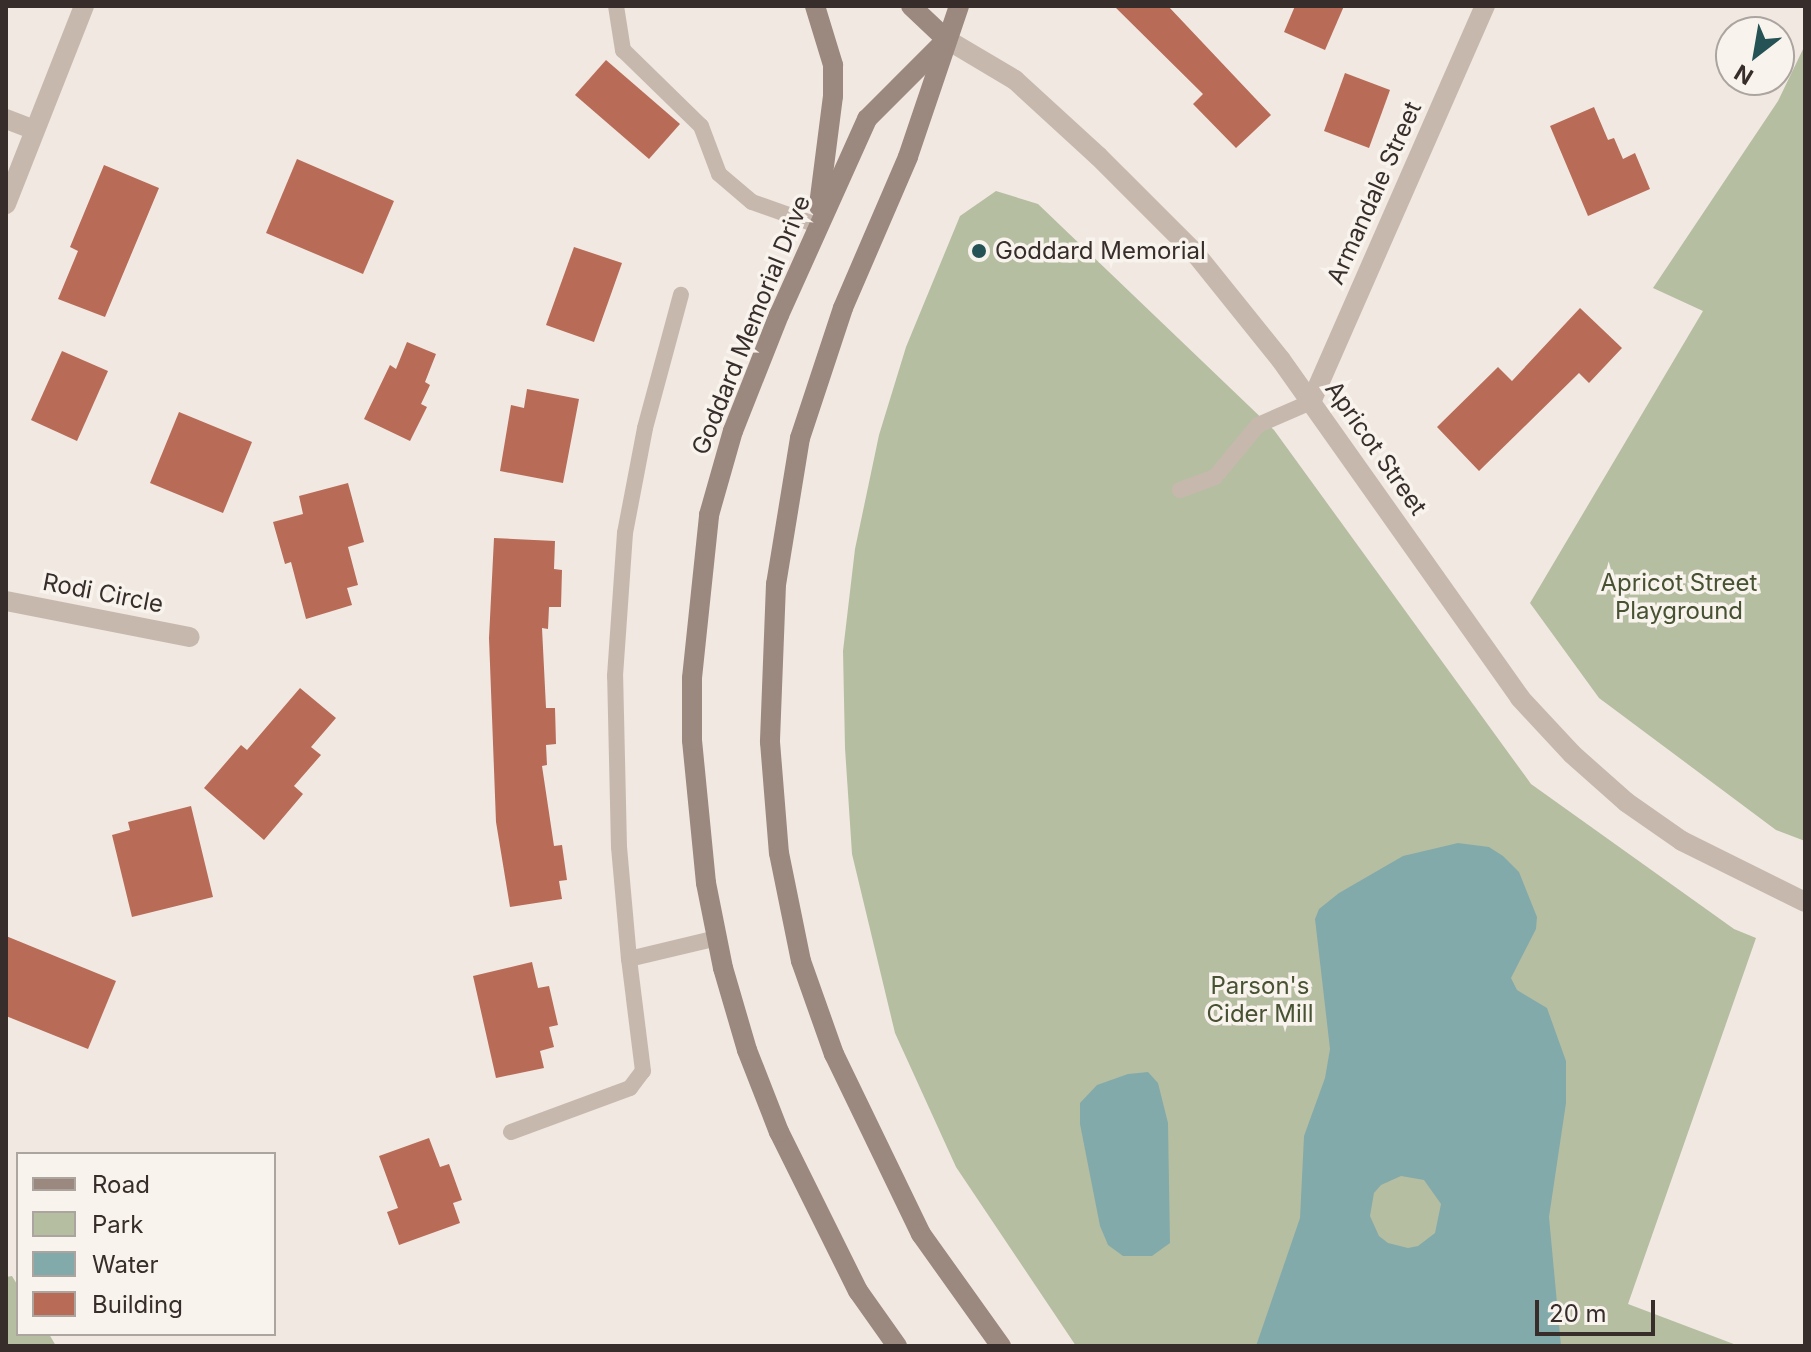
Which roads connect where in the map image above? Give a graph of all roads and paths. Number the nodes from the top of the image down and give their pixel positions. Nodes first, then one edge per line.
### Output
1 (84, 6) edge
2 (616, 6) edge
3 (815, 6) edge
4 (911, 6) edge
5 (959, 6) edge
6 (1485, 6) edge
7 (946, 39) junction
8 (6, 119) edge
9 (34, 130) junction
10 (6, 204) edge
11 (817, 225) junction
12 (681, 295) dead end
13 (1311, 402) junction
14 (1180, 490) dead end
15 (6, 601) edge
16 (189, 637) dead end
17 (1805, 902) edge
18 (717, 938) junction
19 (629, 959) junction
20 (511, 1132) dead end
21 (897, 1346) edge
22 (1001, 1346) edge

1 - 9 street
2 - 11 lane
3 - 11 main road
4 - 7 main road, Apricot Street
5 - 7 main road, Goddard Memorial Drive
6 - 13 street, Armandale Street
7 - 11 main road, Goddard Memorial Drive
7 - 13 street, Apricot Street
7 - 22 main road, Goddard Memorial Drive
8 - 9 street
9 - 10 street
11 - 18 main road, Goddard Memorial Drive
12 - 19 lane
13 - 14 lane
13 - 17 street, Apricot Street
15 - 16 street, Rodi Circle
18 - 19 lane
18 - 21 main road, Goddard Memorial Drive
19 - 20 lane

